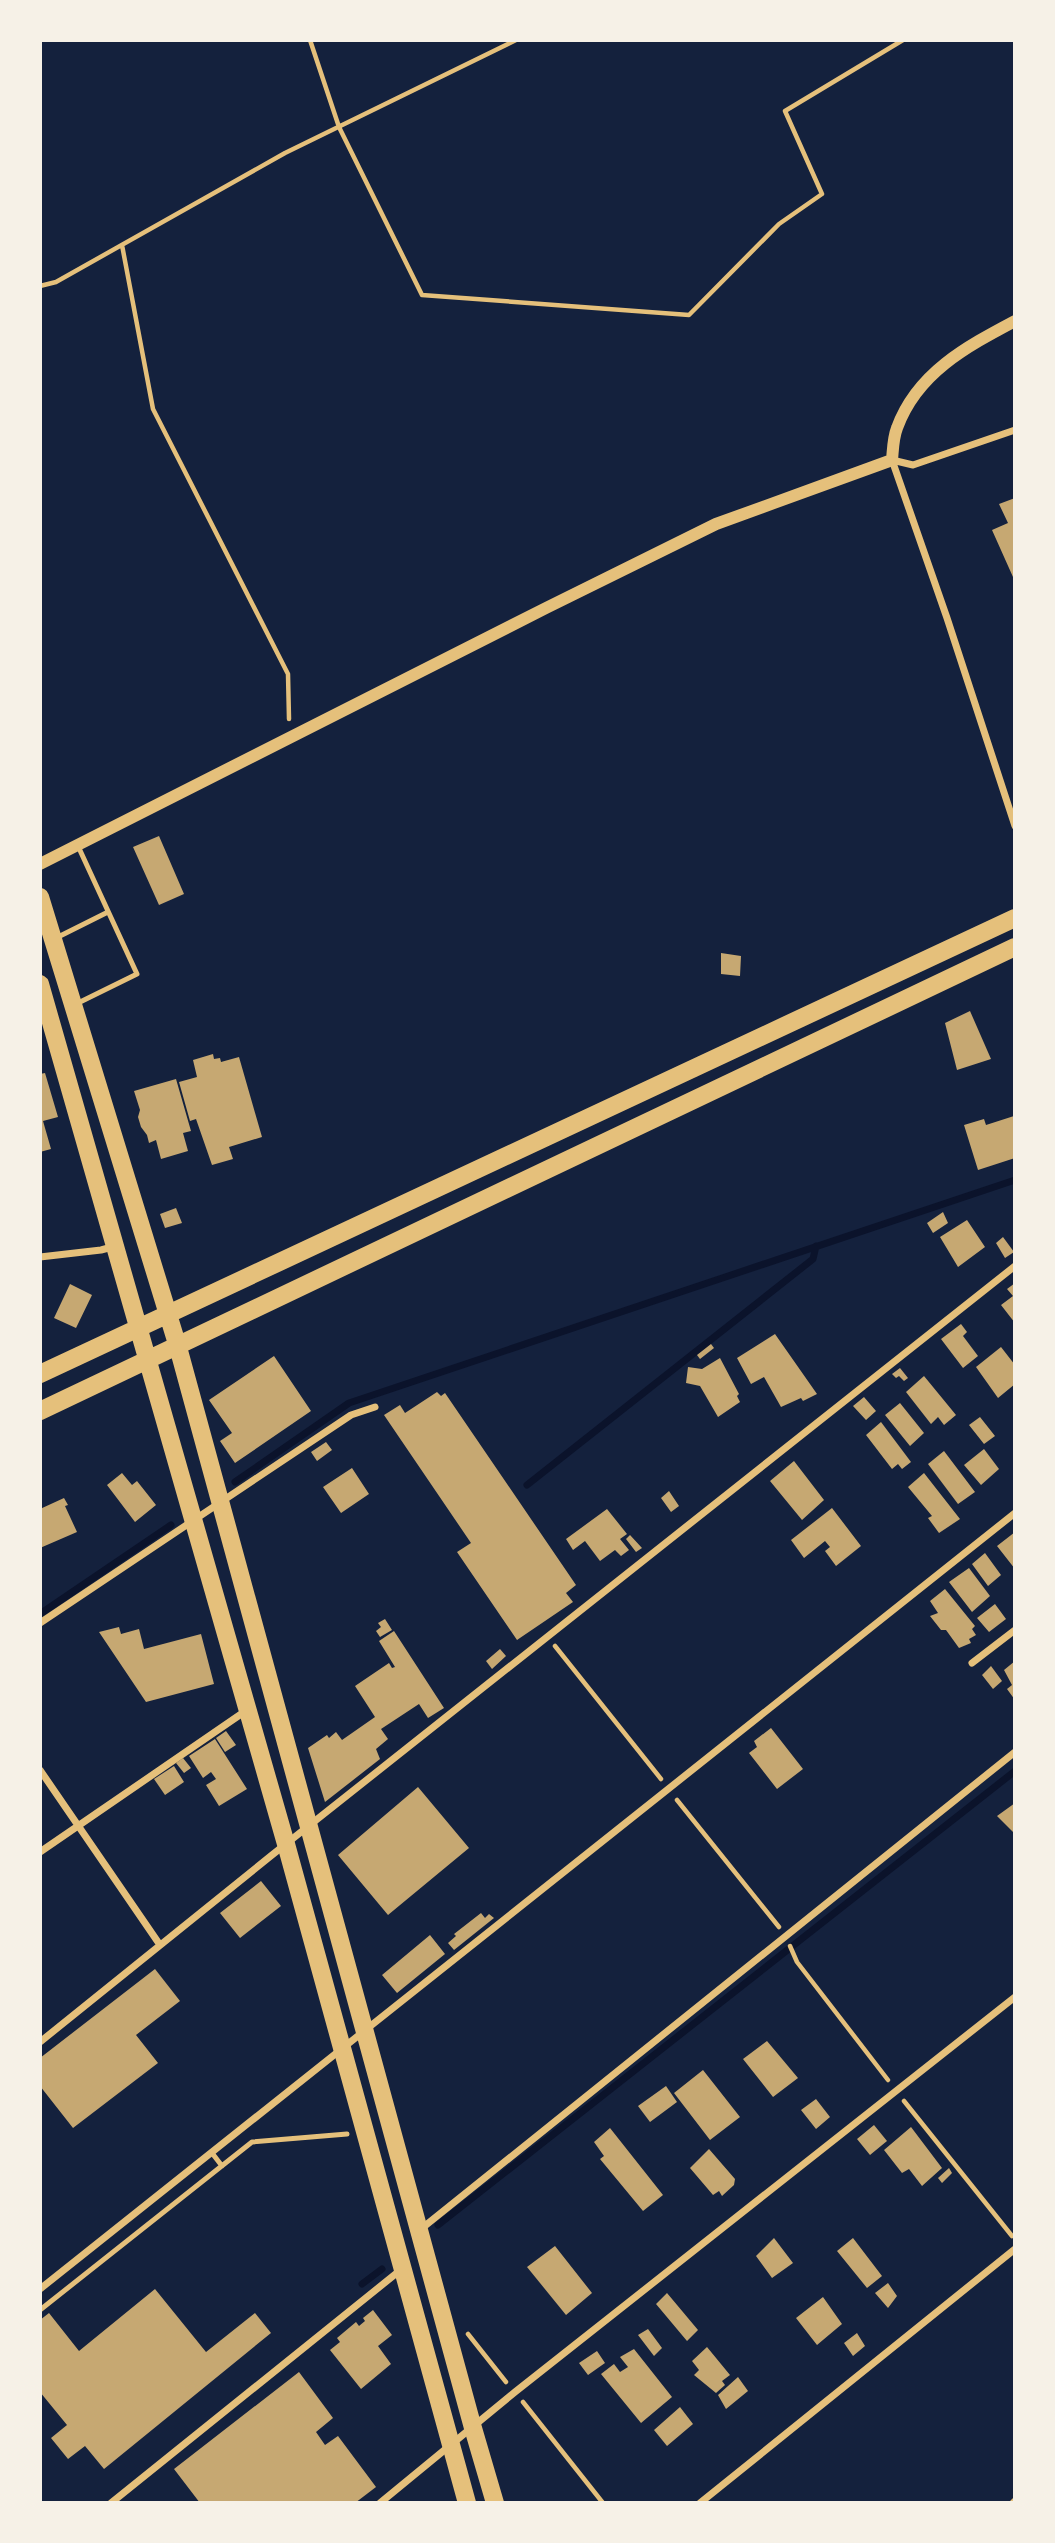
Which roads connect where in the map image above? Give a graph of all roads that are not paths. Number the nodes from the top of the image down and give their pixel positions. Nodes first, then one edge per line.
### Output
1 (1015, 321) edge
2 (1015, 430) edge
3 (892, 460) junction
4 (1015, 826) edge
5 (78, 845) junction
6 (40, 864) edge
7 (40, 897) edge
8 (108, 912) junction
9 (1015, 918) edge
10 (53, 939) junction
11 (1015, 947) edge
12 (40, 984) edge
13 (73, 1006) junction
14 (116, 1246) junction
15 (40, 1257) edge
16 (1015, 1266) edge
17 (169, 1314) junction
18 (139, 1328) junction
19 (178, 1347) junction
20 (148, 1361) junction
21 (40, 1374) edge
22 (375, 1407) dead end
23 (40, 1411) edge
24 (221, 1502) junction
25 (1015, 1513) edge
26 (195, 1521) junction
27 (40, 1623) edge
28 (1015, 1630) edge
29 (972, 1663) dead end
30 (248, 1710) junction
31 (1015, 1752) edge
32 (40, 1770) edge
33 (79, 1826) junction
34 (309, 1826) junction
35 (286, 1844) junction
36 (40, 1852) edge
37 (160, 1945) junction
38 (1015, 1997) edge
39 (365, 2032) junction
40 (40, 2042) edge
41 (341, 2051) junction
42 (346, 2134) dead end
43 (212, 2153) junction
44 (222, 2166) junction
45 (420, 2229) junction
46 (1015, 2249) edge
47 (404, 2267) junction
48 (40, 2289) edge
49 (40, 2310) edge
50 (473, 2427) junction
51 (450, 2446) junction
52 (111, 2503) edge
53 (380, 2503) edge
54 (467, 2503) edge
55 (495, 2503) edge
56 (700, 2503) edge

1 - 3 street
2 - 3 street
3 - 4 street
3 - 5 street
5 - 6 street
5 - 8 lane
7 - 10 main road
8 - 10 lane
8 - 13 lane
9 - 17 main road
10 - 13 main road
11 - 19 main road
12 - 14 main road
13 - 17 main road
14 - 15 street
14 - 18 main road
16 - 34 street
17 - 18 main road
17 - 19 main road
18 - 20 main road
18 - 21 main road
19 - 20 main road
19 - 24 main road
20 - 23 main road
20 - 26 main road
22 - 24 street
24 - 26 street
24 - 34 main road
25 - 39 street
26 - 27 street
26 - 30 main road
28 - 29 street
30 - 33 street
30 - 35 main road
31 - 45 street
32 - 33 street
33 - 36 street
33 - 37 street
34 - 35 street
34 - 39 main road
35 - 37 street
35 - 41 main road
37 - 40 street
38 - 50 street
39 - 41 street
39 - 45 main road
41 - 43 street
41 - 47 main road
42 - 44 lane
43 - 44 lane
43 - 48 street
44 - 49 lane
45 - 50 main road
46 - 56 street
47 - 51 main road
47 - 52 street
50 - 51 street
50 - 55 main road
51 - 53 street
51 - 54 main road

